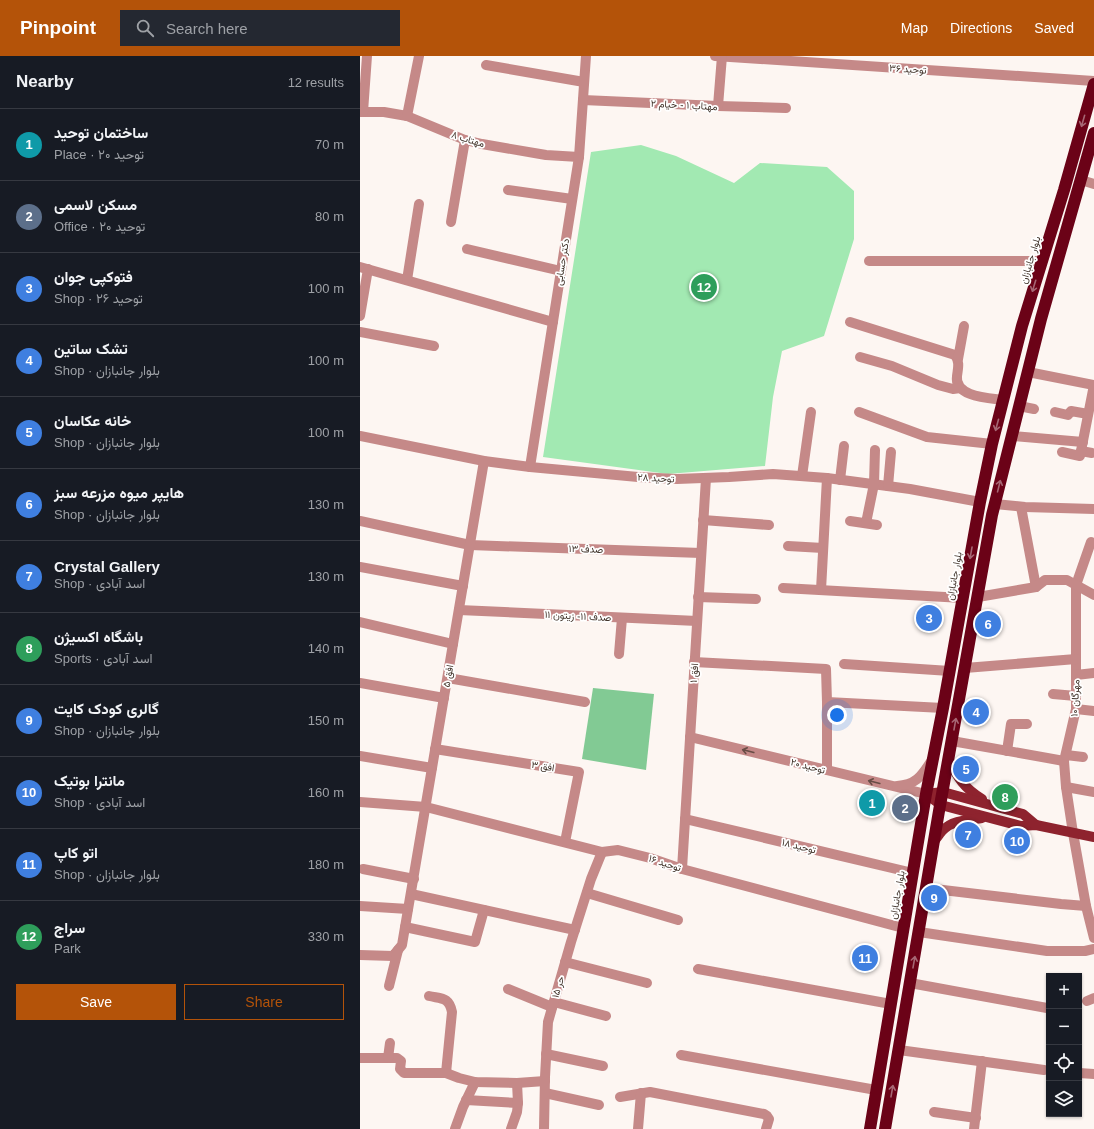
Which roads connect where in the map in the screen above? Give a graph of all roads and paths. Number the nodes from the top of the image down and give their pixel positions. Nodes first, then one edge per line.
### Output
1 (368, 56) edge
2 (419, 56) edge
3 (586, 56) edge
4 (720, 56) edge
5 (486, 66) dead end
6 (584, 82) junction
7 (1094, 83) edge
8 (583, 100) junction
9 (718, 106) junction
10 (786, 108) dead end
11 (362, 112) edge
12 (407, 116) junction
13 (1094, 133) edge
14 (465, 140) junction
15 (579, 157) junction
16 (1081, 180) junction
17 (1094, 184) edge
18 (508, 190) dead end
19 (572, 199) junction
20 (419, 204) dead end
21 (451, 222) dead end
22 (467, 249) dead end
23 (869, 261) dead end
24 (1042, 261) junction
25 (364, 268) edge
26 (561, 271) junction
27 (407, 280) junction
28 (360, 316) edge
29 (553, 322) junction
30 (850, 322) dead end
31 (964, 326) dead end
32 (360, 332) edge
33 (434, 346) dead end
34 (860, 357) dead end
35 (958, 360) junction
36 (1028, 372) junction
37 (1094, 385) edge
38 (960, 388) junction
39 (1003, 400) junction
40 (1019, 406) junction
41 (1034, 410) dead end
42 (811, 412) dead end
43 (859, 412) dead end
44 (1055, 412) dead end
45 (1088, 414) junction
46 (360, 436) edge
47 (1012, 436) junction
48 (1086, 440) edge
49 (992, 444) junction
50 (844, 446) dead end
51 (875, 450) dead end
52 (891, 452) dead end
53 (1062, 452) dead end
54 (1092, 453) dead end
55 (484, 462) junction
56 (530, 467) junction
57 (802, 476) junction
58 (706, 478) junction
59 (827, 478) junction
60 (840, 480) junction
61 (874, 484) junction
62 (888, 486) junction
63 (980, 502) junction
64 (995, 504) junction
65 (1021, 507) junction
66 (1094, 509) edge
67 (703, 520) junction
68 (360, 521) edge
69 (850, 521) dead end
70 (866, 523) junction
71 (769, 525) dead end
72 (877, 525) dead end
73 (1090, 542) dead end
74 (470, 545) junction
75 (788, 546) dead end
76 (823, 548) junction
77 (701, 553) junction
78 (360, 567) edge
79 (1076, 585) junction
80 (463, 586) junction
81 (1036, 587) junction
82 (783, 588) dead end
83 (821, 590) junction
84 (1094, 595) edge
85 (698, 597) junction
86 (978, 597) junction
87 (963, 598) junction
88 (756, 599) dead end
89 (459, 610) junction
90 (622, 618) junction
91 (697, 621) junction
92 (360, 622) edge
93 (453, 644) junction
94 (619, 654) dead end
95 (1076, 659) junction
96 (694, 662) junction
97 (844, 664) dead end
98 (965, 668) junction
99 (950, 671) junction
100 (1094, 673) edge
101 (1076, 675) junction
102 (448, 678) junction
103 (361, 684) edge
104 (1052, 694) dead end
105 (1076, 696) junction
106 (444, 698) junction
107 (585, 702) dead end
108 (827, 702) junction
109 (943, 708) junction
110 (1076, 709) junction
111 (1094, 711) edge
112 (1027, 724) dead end
113 (690, 737) junction
114 (952, 741) junction
115 (435, 750) junction
116 (1007, 751) junction
117 (360, 756) edge
118 (1083, 757) dead end
119 (933, 758) junction
120 (1065, 758) junction
121 (948, 760) junction
122 (432, 768) junction
123 (827, 770) junction
124 (892, 786) junction
125 (1066, 787) junction
126 (943, 792) junction
127 (1094, 792) edge
128 (926, 794) junction
129 (360, 802) edge
130 (940, 805) junction
131 (992, 805) junction
132 (426, 807) junction
133 (685, 818) junction
134 (989, 818) junction
135 (1036, 825) junction
136 (1073, 833) junction
137 (1094, 837) edge
138 (934, 841) junction
139 (565, 842) junction
140 (602, 852) junction
141 (363, 869) dead end
142 (682, 869) junction
143 (913, 873) junction
144 (414, 878) junction
145 (926, 888) junction
146 (587, 893) junction
147 (411, 894) junction
148 (360, 906) edge
149 (1086, 906) junction
150 (408, 909) junction
151 (484, 910) junction
152 (678, 920) dead end
153 (405, 927) junction
154 (903, 928) junction
155 (575, 930) junction
156 (919, 932) junction
157 (1094, 938) edge
158 (400, 948) junction
159 (1094, 949) edge
160 (360, 955) edge
161 (565, 962) junction
162 (698, 969) dead end
163 (647, 983) dead end
164 (910, 983) junction
165 (389, 986) dead end
166 (508, 989) dead end
167 (428, 996) dead end
168 (891, 1004) junction
169 (553, 1005) junction
170 (1046, 1008) edge
171 (606, 1016) dead end
172 (390, 1043) dead end
173 (899, 1050) junction
174 (546, 1054) junction
175 (681, 1055) dead end
176 (360, 1058) edge
177 (388, 1058) junction
178 (982, 1061) junction
179 (603, 1066) dead end
180 (1044, 1070) dead end
181 (446, 1073) junction
182 (1082, 1073) edge
183 (1094, 1074) edge
184 (545, 1081) junction
185 (475, 1082) junction
186 (517, 1083) junction
187 (876, 1090) junction
188 (545, 1093) junction
189 (641, 1093) junction
190 (620, 1097) dead end
191 (466, 1100) junction
192 (518, 1103) junction
193 (599, 1105) dead end
194 (934, 1112) dead end
195 (976, 1118) junction
196 (456, 1129) edge
197 (512, 1129) edge
198 (544, 1129) edge
199 (638, 1129) edge
200 (766, 1129) edge
201 (870, 1129) edge
202 (885, 1129) edge
203 (974, 1129) edge

1 - 11 street
2 - 12 street
3 - 6 street, دکتر حسابی
4 - 7 street, توحید ۳۶
4 - 9 street
5 - 6 street
6 - 8 street, دکتر حسابی
7 -> 24 highway, بلوار جانبازان
8 - 9 street, مهتاب ۱ - خیام ۲
8 - 15 street, دکتر حسابی
9 - 10 street, مهتاب ۱ - خیام ۲
11 - 12 street, مهتاب ۸
12 - 14 street, مهتاب ۸
13 - 16 highway
14 - 15 street, مهتاب ۸
14 - 21 street
15 - 19 street, دکتر حسابی
16 - 17 street
16 - 36 highway
18 - 19 street
19 - 26 street, دکتر حسابی
20 - 27 street
22 - 26 street
23 - 24 street
24 -> 39 highway, بلوار جانبازان
25 - 27 street
25 - 28 street
26 - 29 street, دکتر حسابی
27 - 29 street
29 - 56 street, دکتر حسابی
30 - 35 street
31 - 35 street
32 - 33 street
34 - 38 street
35 - 38 street
36 - 37 street
36 - 40 highway
37 - 45 street
38 - 39 street
39 -> 49 highway, بلوار جانبازان
40 - 41 street
40 - 47 highway
42 - 57 street
43 - 49 street
44 - 45 street
45 - 48 street
46 - 55 street, توحید ۲۸
47 - 48 street
64 -> 47 highway
48 - 53 street
48 - 54 street
49 - 63 highway, بلوار جانبازان
50 - 60 street
51 - 61 street
52 - 62 street
55 - 56 street, توحید ۲۸
55 - 74 street
56 - 58 street, توحید ۲۸
57 - 58 street, توحید ۲۸
57 - 59 street, توحید ۲۸
58 - 67 street, افق ۱
59 - 60 street, توحید ۲۸
59 - 76 street
60 - 61 street, توحید ۲۸
61 - 62 street, توحید ۲۸
61 - 70 street
62 - 63 street, توحید ۲۸
63 -> 87 highway, بلوار جانبازان
64 - 65 street
64 - 86 highway
65 - 66 street
65 - 81 street
67 - 71 street
67 - 77 street, افق ۱
68 - 74 street, صدف ۱۳
69 - 70 street
70 - 72 street
73 - 79 street, مهرگان ۱۰
74 - 77 street, صدف ۱۳
74 - 80 street, افق ۵
75 - 76 street
76 - 83 street
77 - 85 street, افق ۱
78 - 80 street
79 - 81 street
79 - 84 street
79 - 95 street, مهرگان ۱۰
80 - 89 street, افق ۵
81 - 86 street
82 - 83 street
83 - 87 street
85 - 88 street
85 - 91 street, افق ۱
86 - 98 highway
87 - 99 highway, بلوار جانبازان
89 - 90 street, صدف ۱۱- زیتون ۱۱
89 - 93 street, افق ۵
90 - 91 street, صدف ۱۱- زیتون ۱۱
90 - 94 street
91 - 96 street, افق ۱
92 - 93 street
93 - 102 street, افق ۵
95 - 98 street
95 - 101 street, مهرگان ۱۰
96 - 108 street
96 - 113 street, افق ۱
97 - 99 street
114 -> 98 highway
99 - 109 highway, بلوار جانبازان
100 - 101 street
101 - 105 street, مهرگان ۱۰
102 - 106 street, افق ۵
102 - 107 street
103 - 106 street
104 - 105 street
105 - 110 street, مهرگان ۱۰
106 - 115 street, افق ۵
108 - 109 street
108 - 123 street
109 - 119 highway, بلوار جانبازان
110 - 111 street
110 - 120 street, مهرگان ۱۰
112 - 116 street
123 -> 113 street, توحید ۲۰
113 - 133 street, افق ۱
114 - 116 street
114 - 121 highway
115 - 122 street, افق ۵
115 - 139 street, افق ۳
116 - 120 street
117 - 122 street
118 - 120 street
119 - 124 street
119 - 128 highway, بلوار جانبازان
120 - 125 street, مهرگان ۱۰
121 - 126 highway
121 - 131 main road
122 - 132 street, افق ۵
124 -> 123 street, توحید ۲۰
124 - 128 street, توحید ۲۰
125 - 127 street
125 - 136 street, مهرگان ۱۰
126 - 128 main road
126 - 130 highway
126 - 131 main road
128 - 130 main road
128 - 143 highway, بلوار جانبازان
129 - 132 street, توحید ۱۶
130 - 134 main road
130 - 138 highway
131 - 135 main road
132 - 139 street, توحید ۱۶
132 - 144 street, افق ۵
133 - 142 street, افق ۱
133 - 143 street, توحید ۱۸
134 - 135 main road
134 - 138 main road
135 - 136 main road
136 - 137 main road
136 - 149 street, مهرگان ۱۰
138 - 145 highway
139 - 140 street, توحید ۱۶
140 - 142 street, توحید ۱۶
140 - 146 street, حر ۱۵
141 - 144 street
142 - 154 street, توحید ۱۶
143 - 154 highway, بلوار جانبازان
144 - 147 street, افق ۵
145 - 149 street
145 - 156 highway
146 - 152 street
146 - 155 street, حر ۱۵
147 - 150 street, افق ۵
147 - 151 street
148 - 150 street
149 - 157 street, مهرگان ۱۰
150 - 153 street, افق ۵
151 - 153 street
151 - 155 street
153 - 158 street, افق ۵
154 - 168 highway, بلوار جانبازان
155 - 161 street, حر ۱۵
156 - 159 street
164 -> 156 highway
158 - 160 street
158 - 165 street, افق ۵
161 - 163 street
161 - 169 street, حر ۱۵
162 - 168 street
164 - 170 street
164 - 173 highway
166 - 169 street
167 - 181 street
168 - 187 highway, بلوار جانبازان
169 - 171 street
169 - 174 street, حر ۱۵
172 - 177 street
173 - 178 street
202 -> 173 highway
174 - 179 street
174 - 184 street, حر ۱۵
175 - 187 street
176 - 177 street
177 - 181 street
178 - 180 street
178 - 195 street
181 - 185 street
182 - 183 street
184 - 186 street
184 - 188 street, حر ۱۵
185 - 186 street
185 - 191 street
186 - 192 street
187 - 201 highway, بلوار جانبازان
188 - 193 street
188 - 198 street, حر ۱۵
189 - 190 street
189 - 199 street
189 - 200 street
191 - 192 street
191 - 196 street
192 - 197 street
194 - 195 street
195 - 203 street

